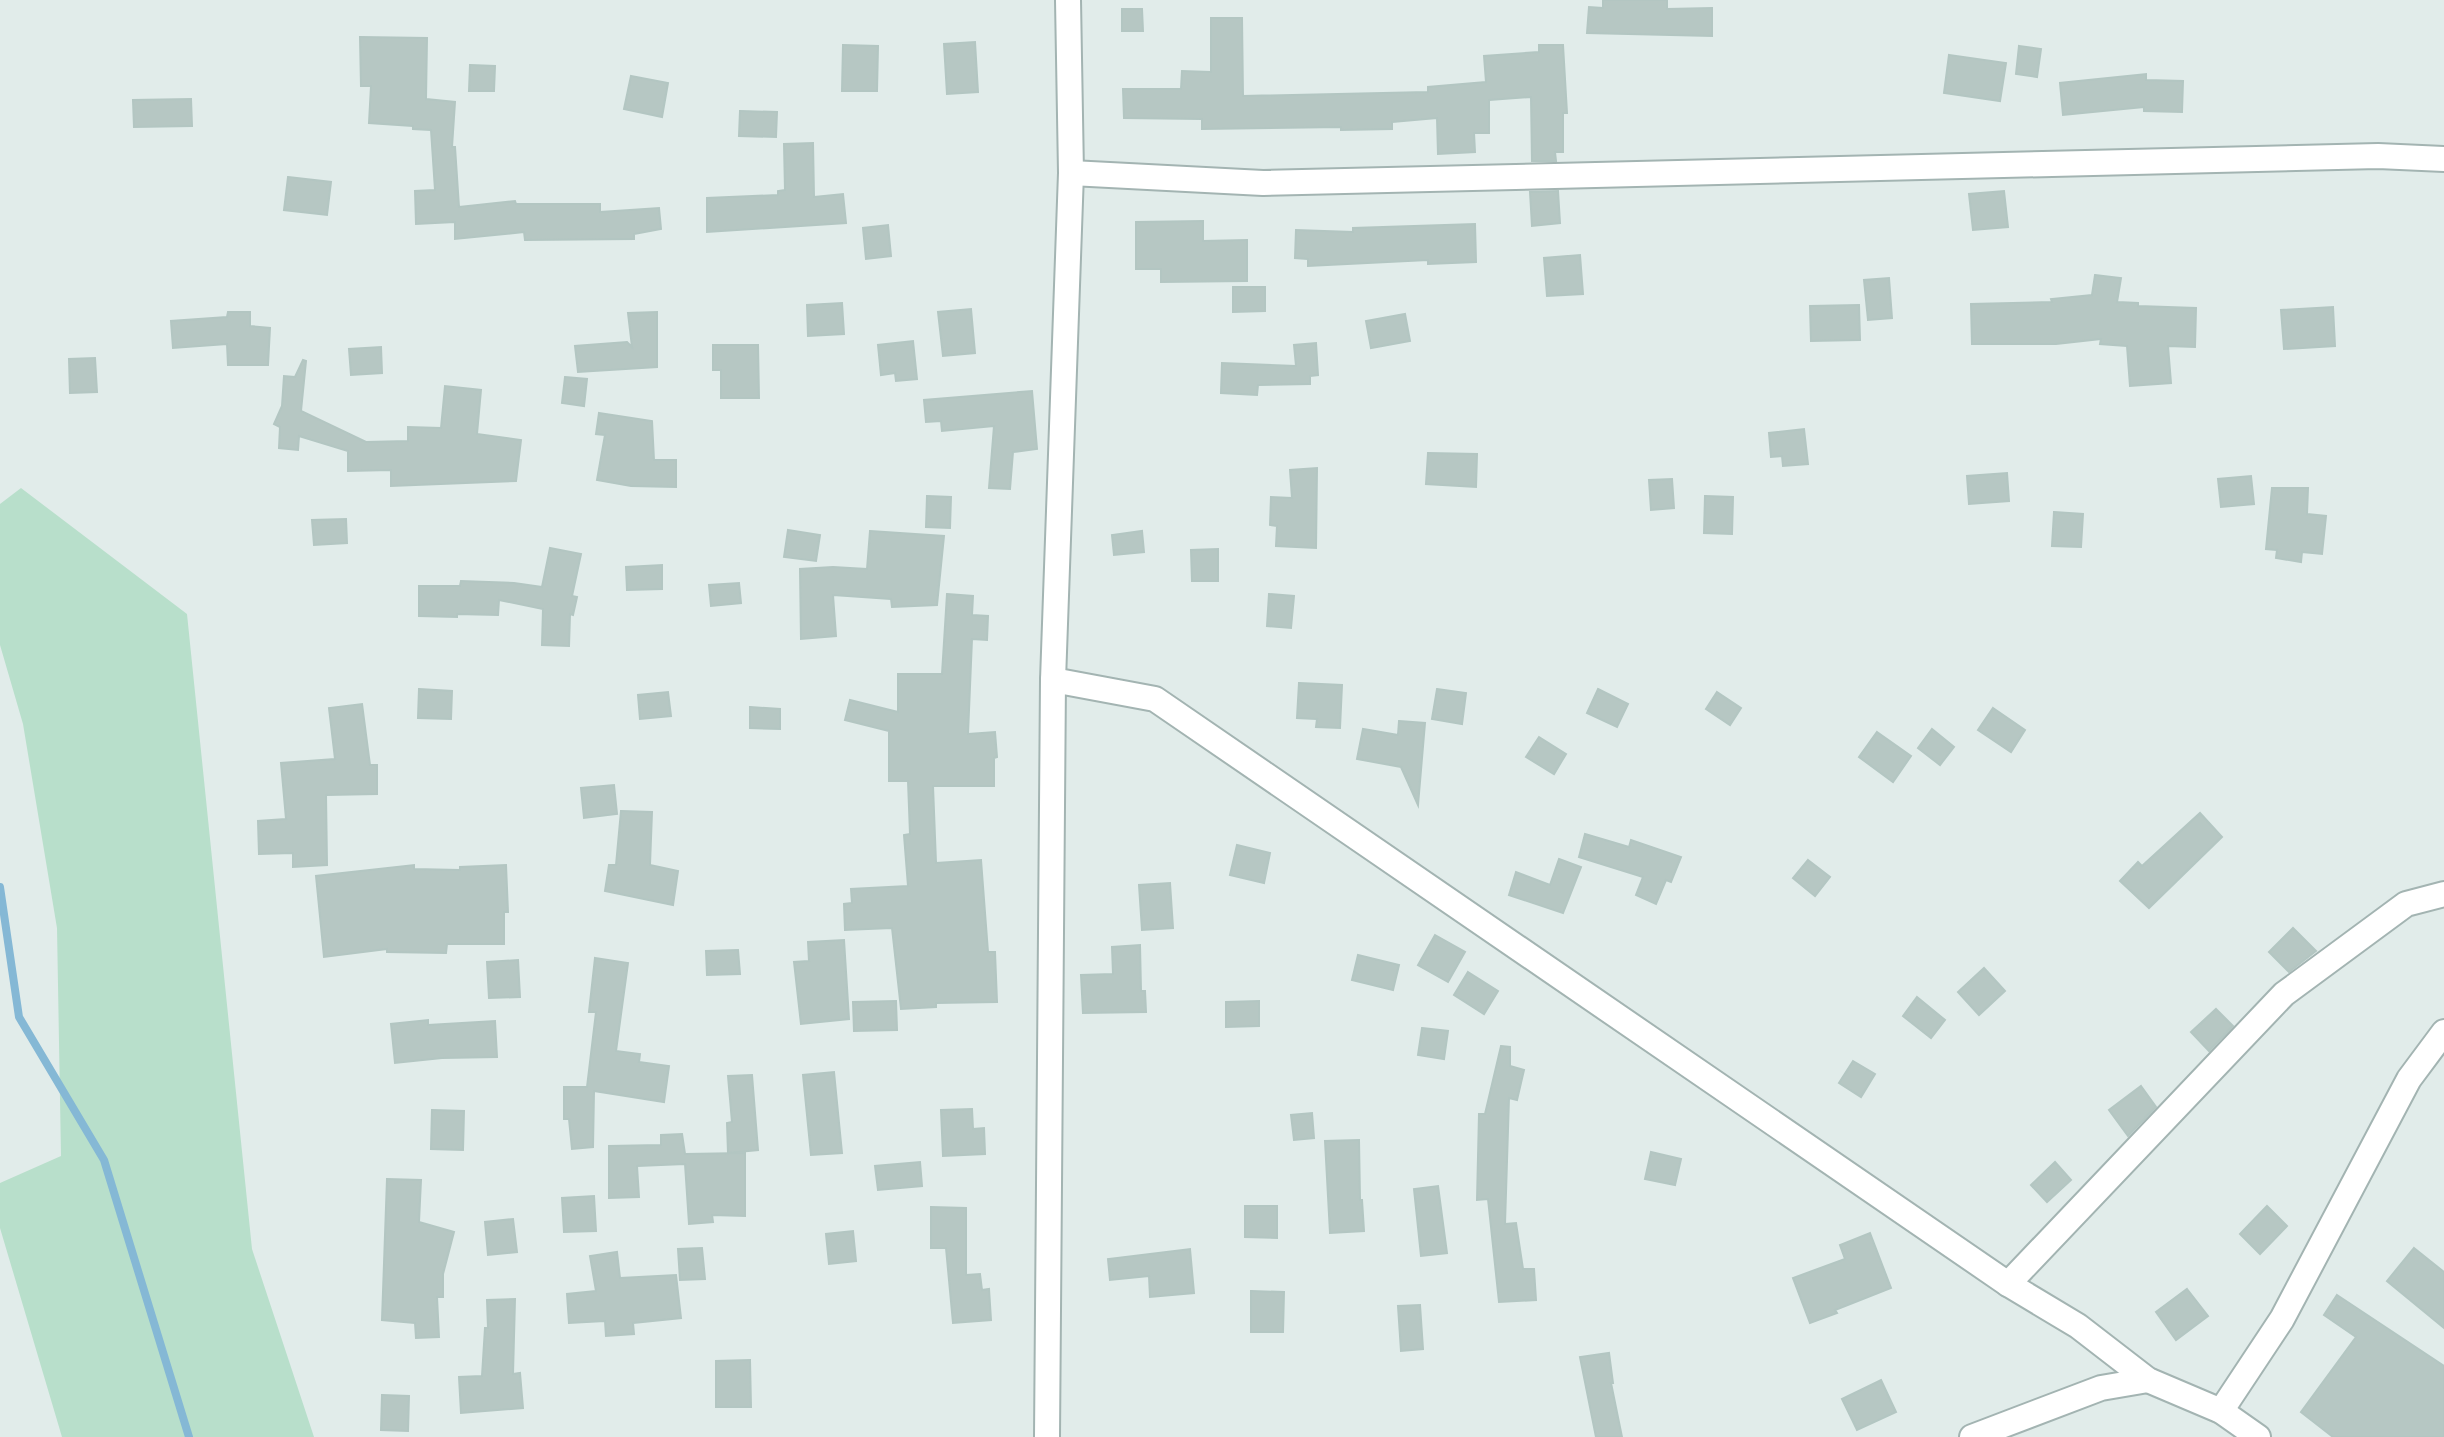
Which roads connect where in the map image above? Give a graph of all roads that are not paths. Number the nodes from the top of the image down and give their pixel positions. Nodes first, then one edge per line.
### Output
1 (1068, 0) edge
2 (2444, 159) edge
3 (1071, 173) junction
4 (1053, 680) junction
5 (2444, 894) edge
6 (2444, 1032) edge
7 (2008, 1284) junction
8 (2148, 1380) junction
9 (2221, 1411) junction
10 (1047, 1437) edge
11 (1972, 1437) edge
12 (2258, 1437) edge

1 - 3 street
2 - 3 street
3 - 4 street
4 - 7 street
4 - 10 street
5 - 7 street
6 - 9 street
7 - 8 street
8 - 9 street
8 - 11 street
9 - 12 street

